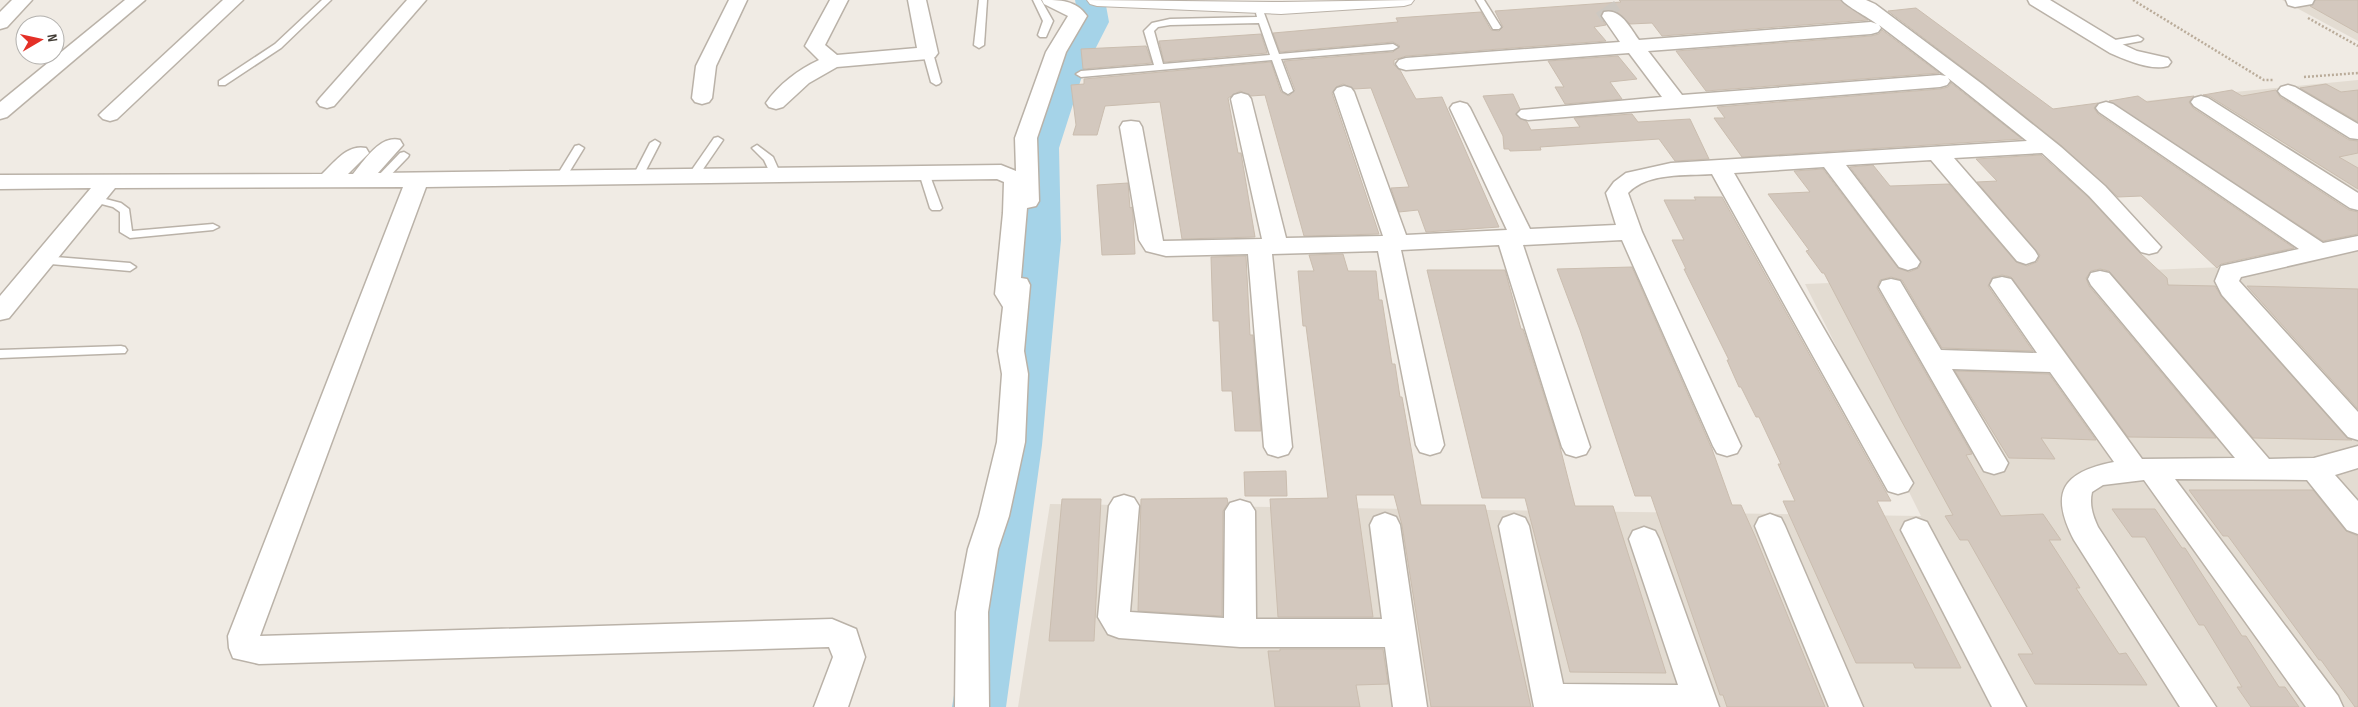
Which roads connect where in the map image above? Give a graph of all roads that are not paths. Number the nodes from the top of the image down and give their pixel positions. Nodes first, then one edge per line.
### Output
1 (22, 0) edge
2 (136, 0) edge
3 (234, 0) edge
4 (327, 0) edge
5 (417, 0) edge
6 (738, 0) edge
7 (839, 0) edge
8 (917, 0) edge
9 (983, 0) edge
10 (1037, 0) edge
11 (1051, 0) edge
12 (1098, 0) edge
13 (1404, 0) edge
14 (1480, 0) edge
15 (2037, 0) edge
16 (1119, 1) edge
17 (1142, 1) edge
18 (1605, 7) tunnel mouth
19 (1865, 9) edge
20 (1261, 14) junction
21 (0, 23) edge
22 (1496, 27) dead end
23 (1043, 34) dead end
24 (2138, 39) dead end
25 (979, 44) dead end
26 (2109, 44) junction
27 (1633, 46) junction
28 (1393, 47) dead end
29 (928, 53) junction
30 (1275, 57) junction
31 (833, 61) junction
32 (2161, 62) dead end
33 (1406, 64) dead end
34 (1159, 67) junction
35 (1081, 74) dead end
36 (1940, 81) dead end
37 (936, 82) dead end
38 (2288, 82) road end
39 (222, 83) dead end
40 (1288, 91) dead end
41 (1344, 92) dead end
42 (702, 98) dead end
43 (1241, 99) dead end
44 (1676, 101) junction
45 (327, 102) dead end
46 (2202, 102) dead end
47 (776, 103) dead end
48 (1460, 108) dead end
49 (2106, 108) dead end
50 (0, 113) edge
51 (1528, 114) dead end
52 (110, 115) dead end
53 (1131, 127) dead end
54 (2358, 133) edge
55 (718, 140) dead end
56 (655, 143) dead end
57 (2046, 146) junction
58 (579, 148) dead end
59 (757, 148) dead end
60 (358, 153) dead end
61 (1937, 153) junction
62 (404, 160) junction
63 (1830, 160) junction
64 (1719, 166) junction
65 (924, 173) junction
66 (776, 175) junction
67 (638, 176) junction
68 (693, 176) junction
69 (561, 177) junction
70 (109, 180) junction
71 (328, 180) junction
72 (369, 180) junction
73 (0, 182) edge
74 (94, 198) junction
75 (2358, 203) edge
76 (936, 208) dead end
77 (213, 227) dead end
78 (1630, 232) junction
79 (1515, 238) junction
80 (1392, 243) junction
81 (2358, 243) edge
82 (1267, 247) junction
83 (2149, 247) dead end
84 (2320, 252) junction
85 (2026, 256) dead end
86 (43, 260) junction
87 (1908, 262) dead end
88 (130, 267) dead end
89 (2100, 279) dead end
90 (2002, 285) dead end
91 (1891, 287) dead end
92 (1016, 302) junction
93 (0, 312) edge
94 (121, 350) dead end
95 (0, 354) edge
96 (1933, 359) junction
97 (2057, 363) junction
98 (2358, 430) edge
99 (1430, 445) dead end
100 (1727, 446) dead end
101 (1278, 447) dead end
102 (1576, 447) dead end
103 (2358, 457) edge
104 (1994, 463) dead end
105 (2261, 469) junction
106 (2314, 469) junction
107 (2143, 470) junction
108 (1898, 483) dead end
109 (1124, 506) dead end
110 (1240, 511) dead end
111 (2358, 522) edge
112 (1385, 525) dead end
113 (1514, 526) dead end
114 (1770, 526) dead end
115 (1916, 530) dead end
116 (1644, 539) dead end
117 (1240, 632) junction
118 (1398, 633) junction
119 (1550, 703) edge
120 (1701, 704) edge
121 (831, 707) edge
122 (972, 707) edge
123 (1410, 707) edge
124 (1846, 707) edge
125 (2009, 707) edge
126 (2199, 707) edge
127 (2326, 707) edge

1 - 21 street
2 - 50 street
3 - 52 street
4 - 39 lane
5 - 45 street
6 - 42 street
7 - 31 street
8 - 29 street
9 - 25 lane
10 - 23 lane
11 - 92 street
12 - 16 street
13 - 20 street
14 - 22 lane
15 - 26 street
16 - 17 street
17 - 20 street
18 - 27 street
19 - 27 street
19 - 57 street
20 - 30 lane
20 - 34 lane
24 - 26 lane
26 - 32 street
27 - 33 street
27 - 44 street
28 - 30 lane
29 - 31 street
29 - 37 lane
30 - 34 lane
30 - 40 lane
31 - 47 street
34 - 35 lane
36 - 44 street
38 - 54 street
41 - 80 street
43 - 82 street
44 - 51 street
46 - 75 street
48 - 79 street
49 - 84 street
53 - 82 street
55 - 68 lane
56 - 67 lane
57 - 61 street
57 - 83 street
58 - 69 lane
59 - 66 lane
60 - 71 street
61 - 63 street
61 - 85 street
62 - 69 street
62 - 72 street
62 - 72 street
62 - 121 street
63 - 64 street
63 - 87 street
64 - 78 street
64 - 108 street
65 - 66 street
65 - 76 lane
65 - 92 street
66 - 68 street
67 - 68 street
67 - 69 street
70 - 71 street
70 - 73 street
70 - 74 street
71 - 72 street
74 - 77 lane
74 - 86 street
78 - 79 street
78 - 100 street
79 - 80 street
79 - 102 street
80 - 82 street
80 - 99 street
81 - 84 street
82 - 101 street
84 - 98 street
86 - 88 lane
86 - 93 street
89 - 105 street
90 - 97 street
91 - 96 street
92 - 122 street
94 - 95 lane
96 - 97 street
96 - 104 street
97 - 107 street
103 - 106 street
105 - 106 street
105 - 107 street
106 - 111 street
107 - 126 street
107 - 127 street
109 - 117 street
110 - 117 street
112 - 118 street
113 - 119 street
114 - 124 street
115 - 125 street
116 - 120 street
117 - 118 street
118 - 123 street
119 - 120 street

